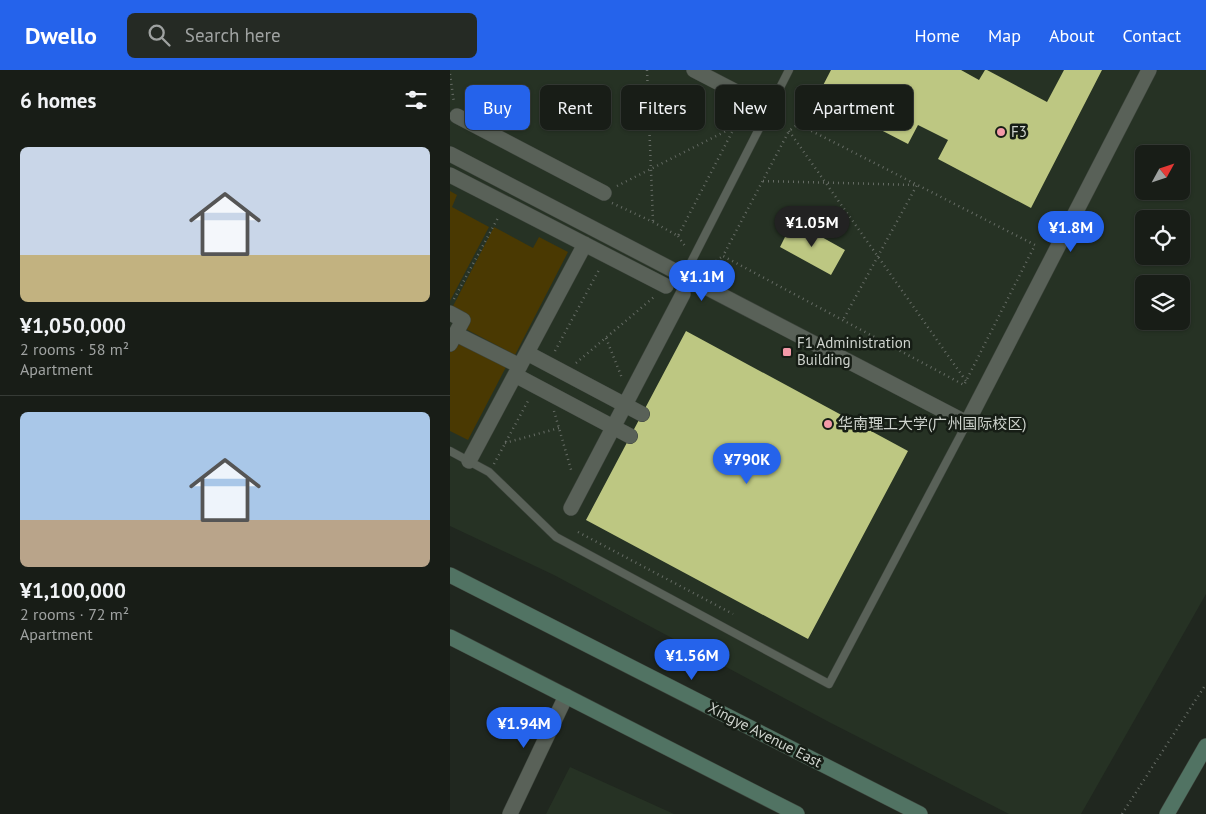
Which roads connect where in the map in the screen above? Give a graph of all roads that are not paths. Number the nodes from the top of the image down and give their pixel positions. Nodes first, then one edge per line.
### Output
1 (694, 70) edge
2 (789, 70) edge
3 (1149, 70) edge
4 (723, 85) edge
5 (457, 116) dead end
6 (450, 154) edge
7 (450, 176) edge
8 (604, 193) road end
9 (585, 244) junction
10 (684, 276) junction
11 (666, 286) road end
12 (683, 294) dead end
13 (452, 306) edge
14 (453, 339) edge
15 (520, 365) junction
16 (627, 401) junction
17 (642, 414) dead end
18 (967, 423) junction
19 (613, 427) junction
20 (630, 436) dead end
21 (450, 451) edge
22 (469, 461) junction
23 (575, 501) road end
24 (450, 575) edge
25 (450, 637) edge
26 (566, 696) junction
27 (1206, 746) edge
28 (787, 812) edge
29 (510, 814) edge
30 (920, 814) edge
31 (1167, 814) edge

1 - 4 street
2 - 10 lane
3 - 18 street
5 - 8 street
6 - 10 street
7 - 9 street
9 - 11 street
9 - 15 street
10 - 18 street
12 - 16 street
13 - 14 street
14 - 15 street
15 - 16 street
15 - 19 street
15 - 22 street
16 - 17 street
16 - 19 street
18 - 22 lane
19 - 20 street
19 - 23 street
21 - 22 lane
24 - 30 main road, Xingye Avenue East
25 - 26 main road
26 - 28 main road
26 - 29 street
27 - 31 main road

